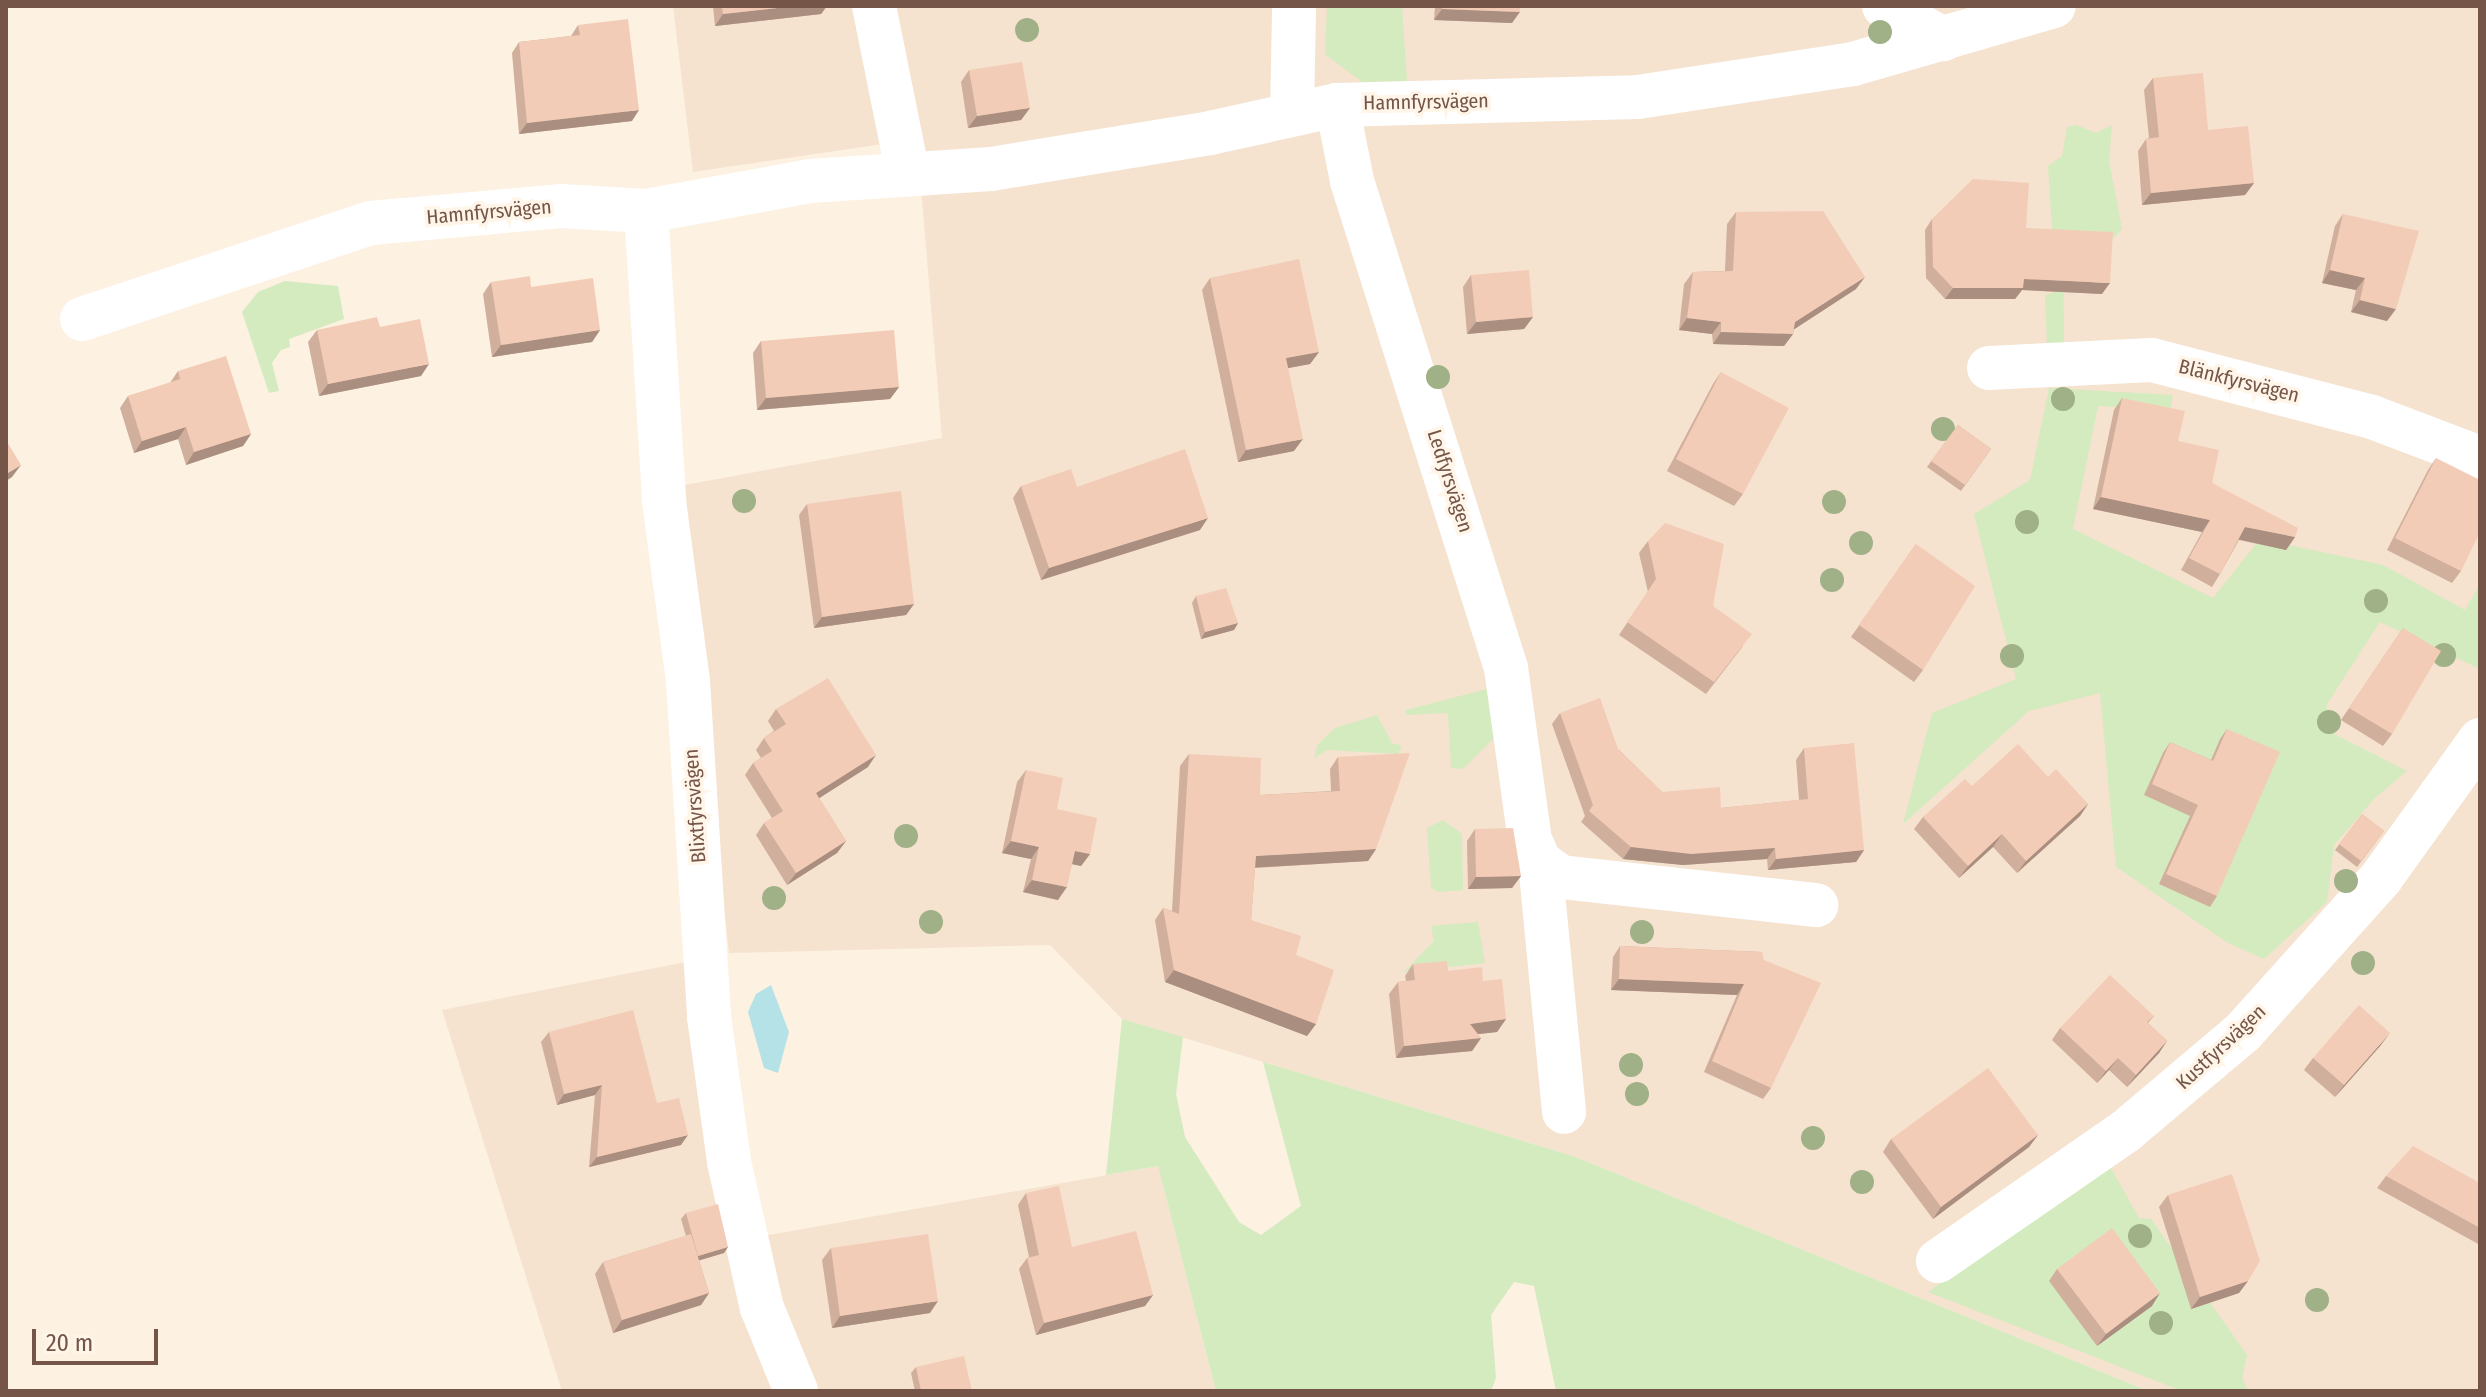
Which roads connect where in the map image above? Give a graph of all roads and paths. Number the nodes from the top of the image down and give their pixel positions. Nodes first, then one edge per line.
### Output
1 (874, 6) edge
2 (1294, 6) edge
3 (1884, 6) edge
4 (2054, 6) edge
5 (1943, 39) junction
6 (1337, 105) junction
7 (1292, 114) junction
8 (908, 174) junction
9 (646, 211) junction
10 (82, 319) dead end
11 (1989, 368) dead end
12 (2480, 458) edge
13 (2480, 740) edge
14 (1540, 862) junction
15 (1816, 905) dead end
16 (1564, 1112) dead end
17 (1938, 1261) dead end
18 (796, 1391) edge

1 - 8 street
2 - 7 street
3 - 5 street
4 - 5 street, Hamnfyrsvägen
5 - 6 street, Hamnfyrsvägen
6 - 7 street, Hamnfyrsvägen
6 - 14 street, Ledfyrsvägen
7 - 8 street, Hamnfyrsvägen
8 - 9 street, Hamnfyrsvägen
9 - 10 street, Hamnfyrsvägen
9 - 18 street, Blixtfyrsvägen
11 - 12 street, Blänkfyrsvägen
13 - 17 street, Kustfyrsvägen
14 - 15 street
14 - 16 street, Ledfyrsvägen

